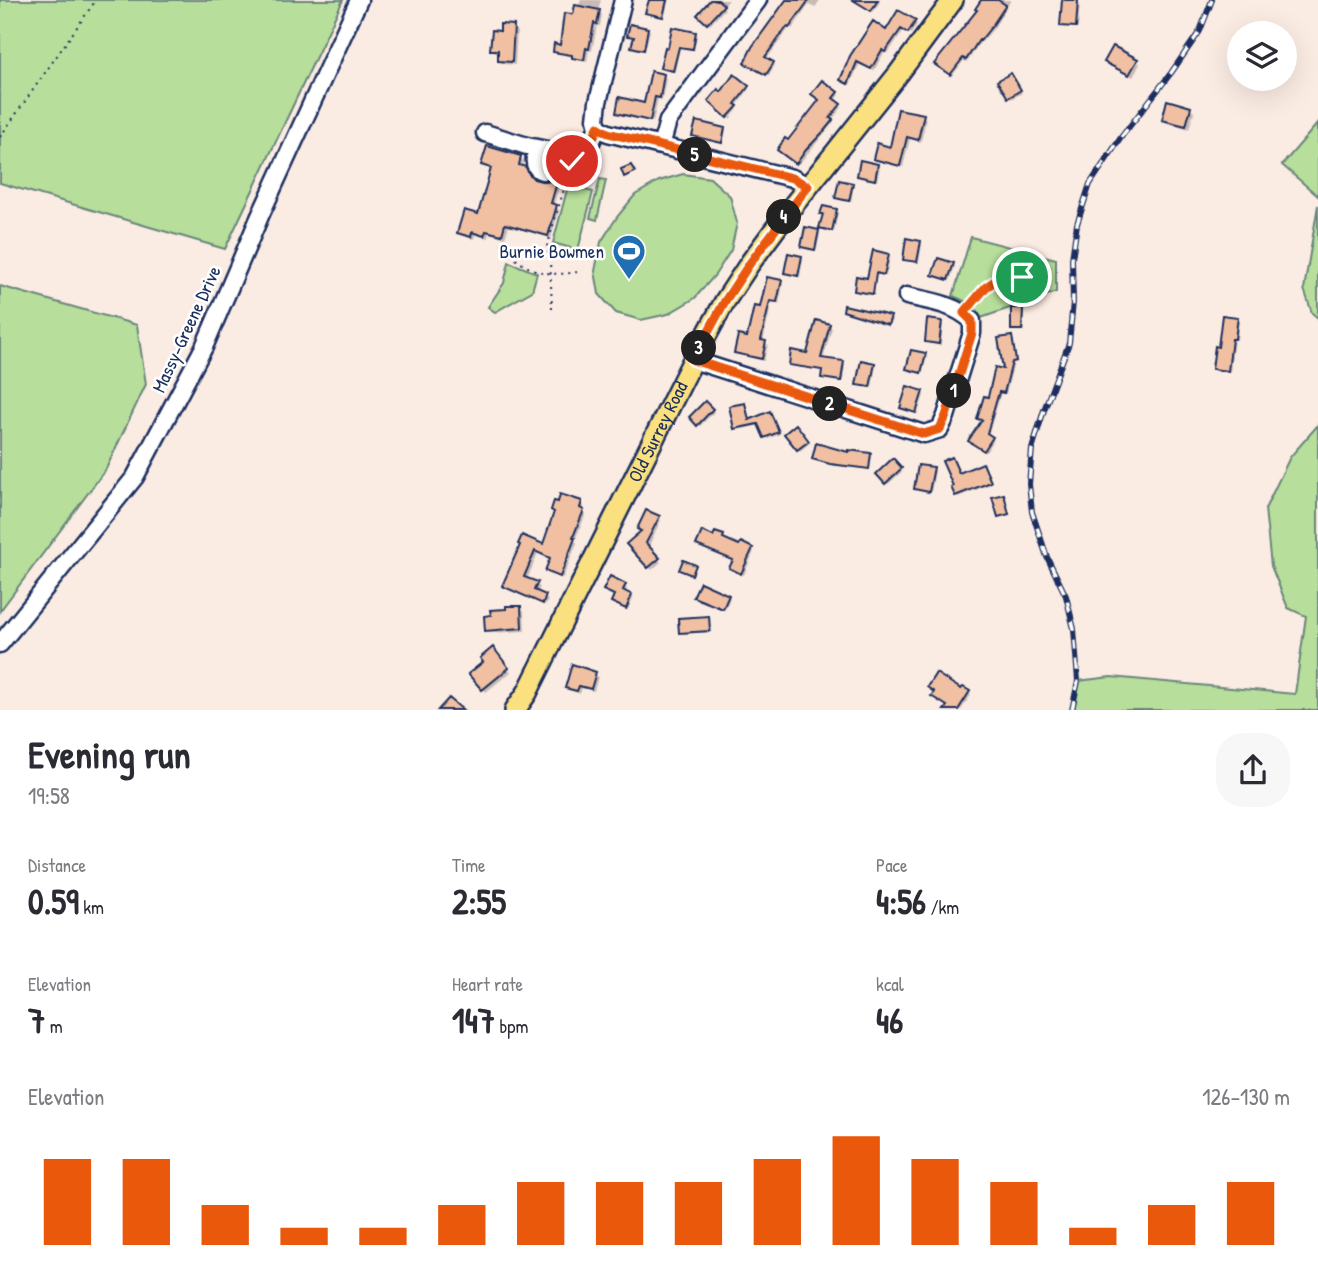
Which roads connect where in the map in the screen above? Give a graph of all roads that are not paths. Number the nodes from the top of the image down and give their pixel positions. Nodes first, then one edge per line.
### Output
1 (359, 0) edge
2 (623, 0) edge
3 (758, 0) edge
4 (953, 0) edge
5 (598, 127) junction
6 (485, 134) dead end
7 (661, 146) junction
8 (808, 186) junction
9 (907, 296) dead end
10 (693, 360) junction
11 (0, 644) edge
12 (516, 710) edge

1 - 11 street, Massy-Greene Drive
2 - 5 street
3 - 7 street
4 - 8 main road, Old Surrey Road
5 - 6 street
5 - 7 street
7 - 8 street
8 - 10 main road, Old Surrey Road
9 - 10 street
10 - 12 main road, Old Surrey Road

